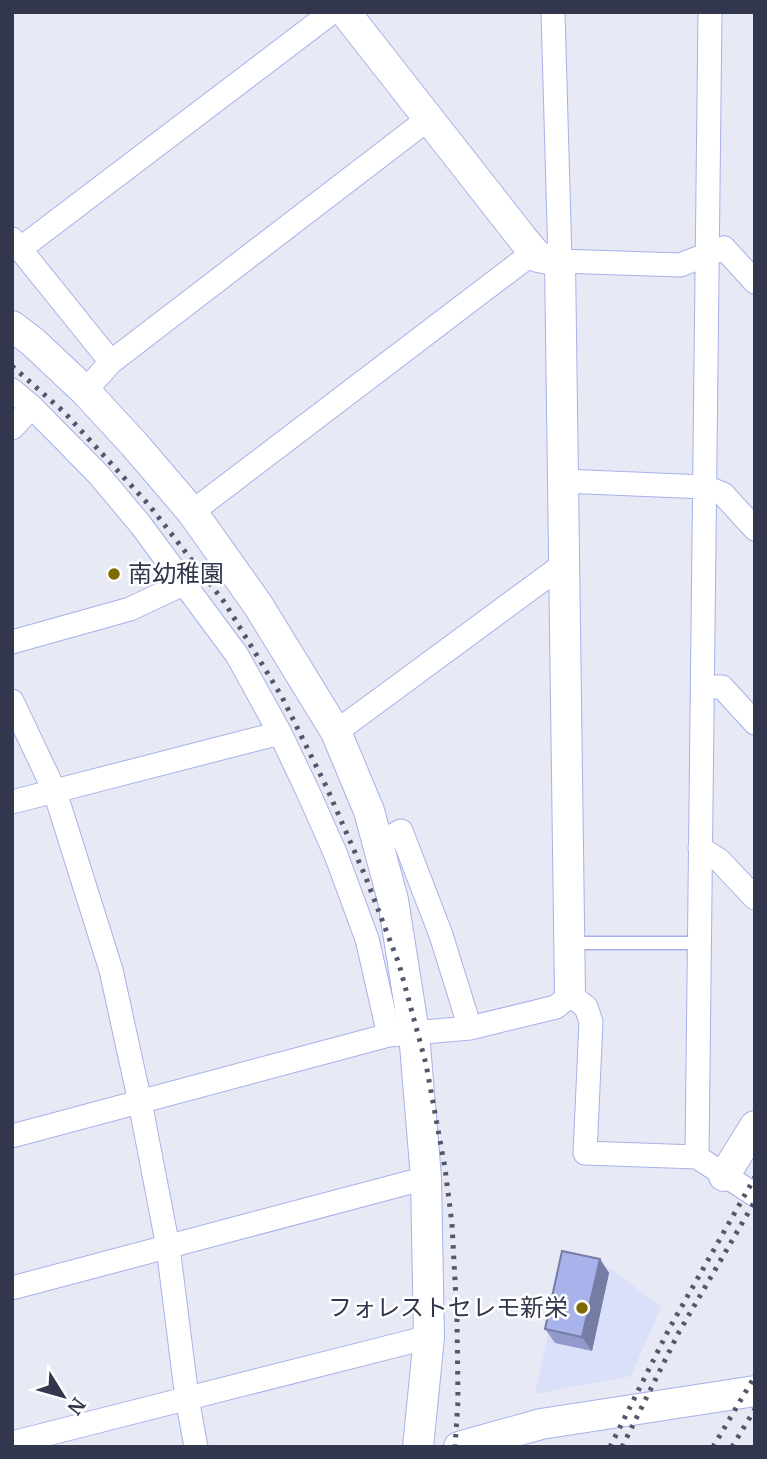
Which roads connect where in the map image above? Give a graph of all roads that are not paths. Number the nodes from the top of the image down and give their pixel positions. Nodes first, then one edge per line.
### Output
1 (332, 12) edge
2 (345, 12) edge
3 (553, 12) edge
4 (710, 12) edge
5 (428, 119) junction
6 (16, 244) edge
7 (707, 254) junction
8 (549, 259) junction
9 (755, 282) edge
10 (12, 326) edge
11 (111, 362) junction
12 (12, 390) edge
13 (85, 391) junction
14 (32, 407) junction
15 (12, 428) edge
16 (563, 481) junction
17 (705, 487) junction
18 (192, 512) junction
19 (755, 529) edge
20 (564, 564) junction
21 (184, 583) junction
22 (12, 642) edge
23 (703, 687) junction
24 (12, 701) edge
25 (755, 723) edge
26 (336, 732) junction
27 (280, 733) junction
28 (54, 790) junction
29 (12, 802) edge
30 (378, 844) junction
31 (700, 848) junction
32 (755, 898) edge
33 (569, 943) junction
34 (699, 943) junction
35 (570, 995) junction
36 (470, 1028) junction
37 (401, 1034) junction
38 (140, 1102) junction
39 (755, 1126) edge
40 (12, 1136) edge
41 (697, 1157) junction
42 (724, 1176) junction
43 (426, 1178) junction
44 (755, 1195) edge
45 (168, 1247) junction
46 (12, 1288) edge
47 (429, 1337) junction
48 (755, 1391) edge
49 (187, 1398) junction
50 (12, 1443) edge
51 (196, 1447) edge
52 (418, 1447) edge
53 (458, 1447) edge

1 - 6 street
2 - 5 street
3 - 8 street
4 - 7 street
5 - 8 street
5 - 11 street
6 - 11 street
7 - 8 street
7 - 9 street
7 - 17 street
8 - 16 street
8 - 18 street
10 - 13 street
11 - 13 street
12 - 14 street
13 - 18 street
14 - 15 street
14 - 21 street
16 - 17 street
16 - 20 street
17 - 19 street
17 - 23 street
18 - 26 street
20 - 26 street
20 - 33 street
21 - 22 street
21 - 27 street
23 - 25 street
23 - 31 street
24 - 28 street
26 - 30 street
27 - 28 street
27 - 37 street
28 - 29 street
28 - 38 street
30 - 36 street
30 - 37 street
31 - 32 street
31 - 34 street
33 - 34 lane
33 - 35 street
34 - 41 street
35 - 36 street
35 - 41 street
36 - 37 street
37 - 38 street
37 - 43 street
38 - 40 street
38 - 45 street
39 - 42 street
41 - 42 street
42 - 44 street
43 - 45 street
43 - 47 street
45 - 46 street
45 - 49 street
47 - 49 street
47 - 52 street
48 - 53 street
49 - 50 street
49 - 51 street

